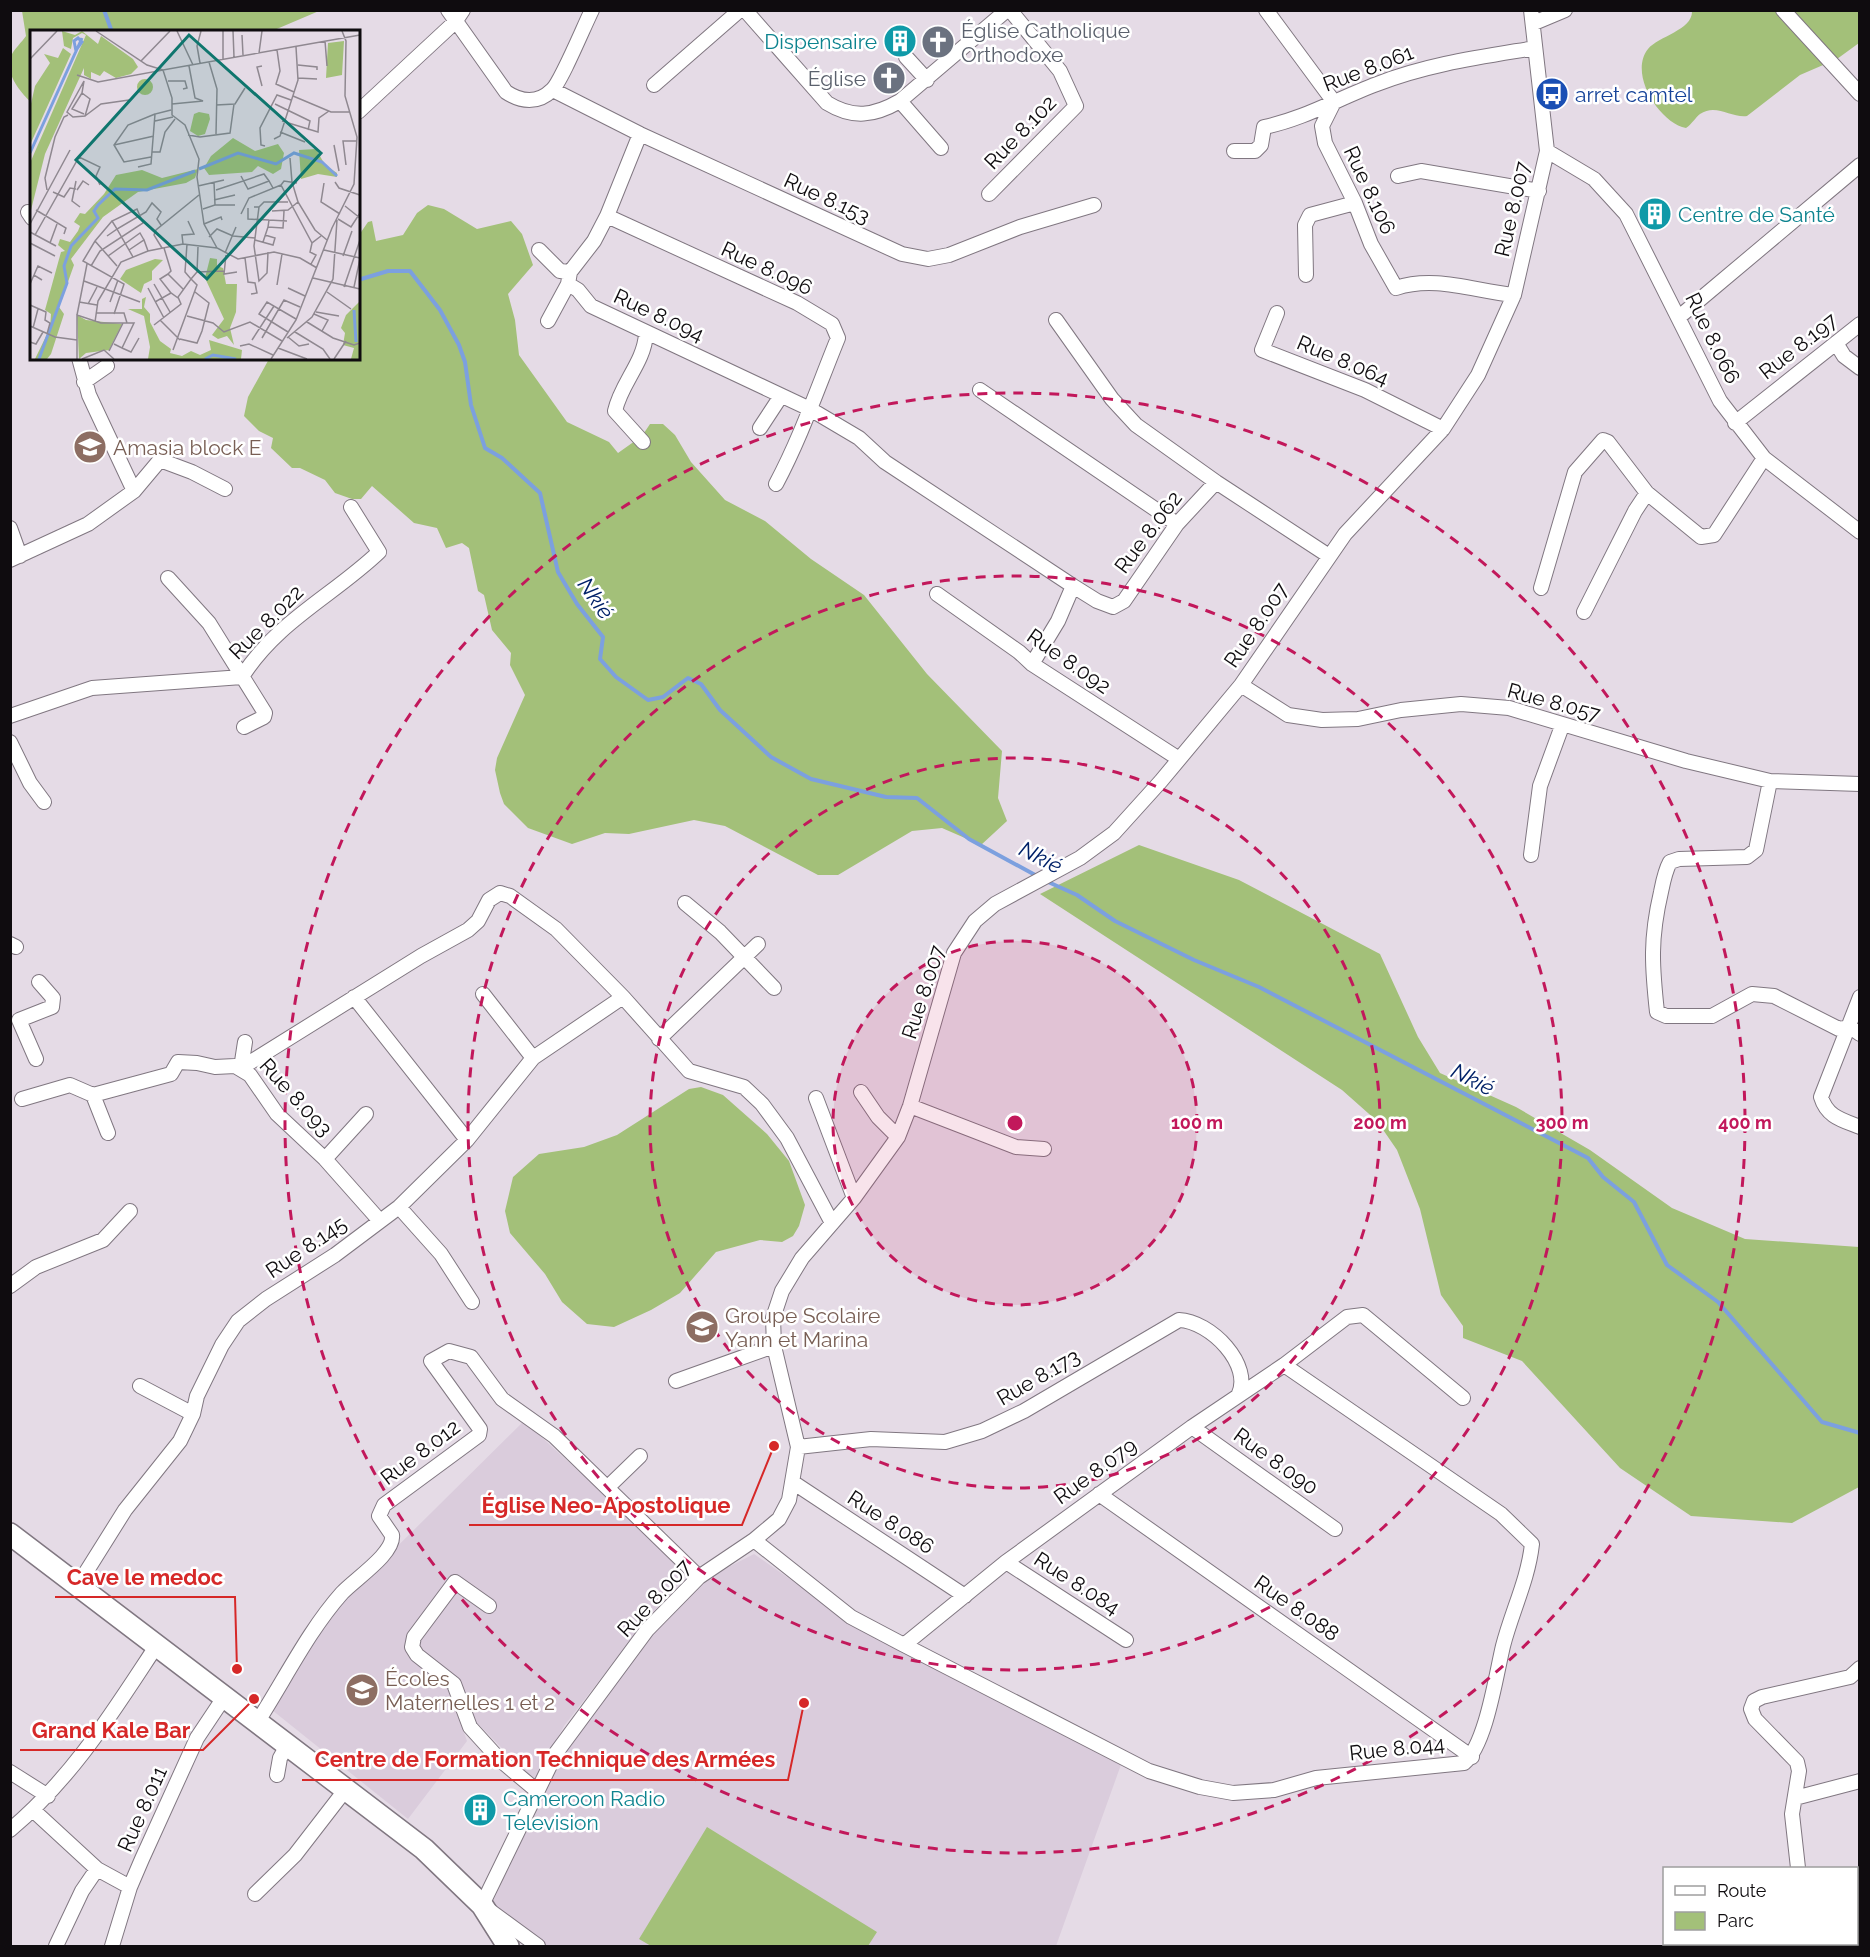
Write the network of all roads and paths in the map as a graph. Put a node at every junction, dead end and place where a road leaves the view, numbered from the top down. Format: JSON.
{"nodes":[{"id":1,"x":592,"y":10,"type":"edge"},
{"id":2,"x":740,"y":10,"type":"edge"},
{"id":3,"x":745,"y":10,"type":"edge"},
{"id":4,"x":1008,"y":10,"type":"edge"},
{"id":5,"x":1266,"y":10,"type":"edge"},
{"id":6,"x":1565,"y":10,"type":"edge"},
{"id":7,"x":1783,"y":10,"type":"edge"},
{"id":8,"x":455,"y":14,"type":"edge"},
{"id":9,"x":1532,"y":17,"type":"edge"},
{"id":10,"x":1535,"y":48,"type":"junction"},
{"id":11,"x":906,"y":57,"type":"dead end"},
{"id":12,"x":927,"y":80,"type":"junction"},
{"id":13,"x":654,"y":85,"type":"dead end"},
{"id":14,"x":553,"y":90,"type":"junction"},
{"id":15,"x":1860,"y":94,"type":"edge"},
{"id":16,"x":900,"y":101,"type":"junction"},
{"id":17,"x":1334,"y":102,"type":"junction"},
{"id":18,"x":360,"y":110,"type":"edge"},
{"id":19,"x":640,"y":134,"type":"junction"},
{"id":20,"x":941,"y":148,"type":"dead end"},
{"id":21,"x":1234,"y":151,"type":"dead end"},
{"id":22,"x":1547,"y":151,"type":"junction"},
{"id":23,"x":1860,"y":165,"type":"edge"},
{"id":24,"x":1398,"y":176,"type":"dead end"},
{"id":25,"x":1539,"y":191,"type":"junction"},
{"id":26,"x":989,"y":194,"type":"dead end"},
{"id":27,"x":1355,"y":203,"type":"junction"},
{"id":28,"x":1094,"y":205,"type":"dead end"},
{"id":29,"x":607,"y":216,"type":"junction"},
{"id":30,"x":540,"y":250,"type":"dead end"},
{"id":31,"x":1306,"y":275,"type":"dead end"},
{"id":32,"x":569,"y":278,"type":"junction"},
{"id":33,"x":1514,"y":295,"type":"junction"},
{"id":34,"x":1277,"y":313,"type":"dead end"},
{"id":35,"x":1679,"y":317,"type":"junction"},
{"id":36,"x":1056,"y":320,"type":"dead end"},
{"id":37,"x":548,"y":321,"type":"dead end"},
{"id":38,"x":1860,"y":324,"type":"edge"},
{"id":39,"x":646,"y":333,"type":"junction"},
{"id":40,"x":1836,"y":343,"type":"junction"},
{"id":41,"x":80,"y":360,"type":"edge"},
{"id":42,"x":107,"y":366,"type":"dead end"},
{"id":43,"x":1860,"y":368,"type":"edge"},
{"id":44,"x":84,"y":382,"type":"junction"},
{"id":45,"x":980,"y":390,"type":"dead end"},
{"id":46,"x":781,"y":396,"type":"junction"},
{"id":47,"x":810,"y":409,"type":"junction"},
{"id":48,"x":1735,"y":423,"type":"junction"},
{"id":49,"x":760,"y":428,"type":"dead end"},
{"id":50,"x":1443,"y":429,"type":"junction"},
{"id":51,"x":643,"y":442,"type":"dead end"},
{"id":52,"x":1764,"y":458,"type":"junction"},
{"id":53,"x":1216,"y":482,"type":"junction"},
{"id":54,"x":776,"y":484,"type":"dead end"},
{"id":55,"x":225,"y":489,"type":"dead end"},
{"id":56,"x":134,"y":491,"type":"junction"},
{"id":57,"x":1647,"y":494,"type":"junction"},
{"id":58,"x":351,"y":507,"type":"dead end"},
{"id":59,"x":1177,"y":524,"type":"junction"},
{"id":60,"x":10,"y":528,"type":"edge"},
{"id":61,"x":1860,"y":532,"type":"edge"},
{"id":62,"x":1329,"y":556,"type":"junction"},
{"id":63,"x":15,"y":558,"type":"edge"},
{"id":64,"x":168,"y":578,"type":"dead end"},
{"id":65,"x":1073,"y":586,"type":"junction"},
{"id":66,"x":1541,"y":588,"type":"dead end"},
{"id":67,"x":937,"y":594,"type":"dead end"},
{"id":68,"x":1584,"y":612,"type":"dead end"},
{"id":69,"x":1032,"y":664,"type":"junction"},
{"id":70,"x":242,"y":677,"type":"junction"},
{"id":71,"x":1241,"y":686,"type":"junction"},
{"id":72,"x":10,"y":716,"type":"edge"},
{"id":73,"x":1562,"y":726,"type":"junction"},
{"id":74,"x":244,"y":727,"type":"dead end"},
{"id":75,"x":10,"y":742,"type":"edge"},
{"id":76,"x":1179,"y":759,"type":"junction"},
{"id":77,"x":1770,"y":781,"type":"junction"},
{"id":78,"x":1860,"y":784,"type":"edge"},
{"id":79,"x":44,"y":802,"type":"dead end"},
{"id":80,"x":1531,"y":855,"type":"dead end"},
{"id":81,"x":685,"y":903,"type":"dead end"},
{"id":82,"x":758,"y":944,"type":"dead end"},
{"id":83,"x":743,"y":956,"type":"junction"},
{"id":84,"x":39,"y":982,"type":"dead end"},
{"id":85,"x":774,"y":988,"type":"dead end"},
{"id":86,"x":483,"y":994,"type":"dead end"},
{"id":87,"x":354,"y":997,"type":"junction"},
{"id":88,"x":623,"y":997,"type":"junction"},
{"id":89,"x":1860,"y":997,"type":"edge"},
{"id":90,"x":10,"y":1008,"type":"edge"},
{"id":91,"x":15,"y":1022,"type":"edge"},
{"id":92,"x":1855,"y":1030,"type":"edge"},
{"id":93,"x":659,"y":1039,"type":"junction"},
{"id":94,"x":245,"y":1042,"type":"dead end"},
{"id":95,"x":533,"y":1058,"type":"junction"},
{"id":96,"x":36,"y":1059,"type":"dead end"},
{"id":97,"x":241,"y":1068,"type":"junction"},
{"id":98,"x":861,"y":1092,"type":"dead end"},
{"id":99,"x":93,"y":1095,"type":"junction"},
{"id":100,"x":816,"y":1098,"type":"dead end"},
{"id":101,"x":22,"y":1099,"type":"dead end"},
{"id":102,"x":910,"y":1106,"type":"junction"},
{"id":103,"x":366,"y":1114,"type":"dead end"},
{"id":104,"x":1860,"y":1127,"type":"edge"},
{"id":105,"x":108,"y":1133,"type":"dead end"},
{"id":106,"x":898,"y":1137,"type":"junction"},
{"id":107,"x":467,"y":1140,"type":"junction"},
{"id":108,"x":1044,"y":1149,"type":"dead end"},
{"id":109,"x":325,"y":1159,"type":"junction"},
{"id":110,"x":854,"y":1198,"type":"junction"},
{"id":111,"x":399,"y":1207,"type":"junction"},
{"id":112,"x":130,"y":1211,"type":"dead end"},
{"id":113,"x":380,"y":1221,"type":"junction"},
{"id":114,"x":832,"y":1223,"type":"junction"},
{"id":115,"x":10,"y":1286,"type":"edge"},
{"id":116,"x":472,"y":1302,"type":"dead end"},
{"id":117,"x":774,"y":1346,"type":"junction"},
{"id":118,"x":1284,"y":1365,"type":"junction"},
{"id":119,"x":676,"y":1381,"type":"dead end"},
{"id":120,"x":140,"y":1386,"type":"dead end"},
{"id":121,"x":1238,"y":1396,"type":"junction"},
{"id":122,"x":1463,"y":1398,"type":"dead end"},
{"id":123,"x":193,"y":1414,"type":"junction"},
{"id":124,"x":1192,"y":1426,"type":"junction"},
{"id":125,"x":798,"y":1447,"type":"junction"},
{"id":126,"x":640,"y":1456,"type":"dead end"},
{"id":127,"x":794,"y":1483,"type":"junction"},
{"id":128,"x":608,"y":1487,"type":"junction"},
{"id":129,"x":1099,"y":1494,"type":"junction"},
{"id":130,"x":1335,"y":1529,"type":"dead end"},
{"id":131,"x":10,"y":1534,"type":"edge"},
{"id":132,"x":754,"y":1540,"type":"junction"},
{"id":133,"x":1006,"y":1562,"type":"junction"},
{"id":134,"x":699,"y":1577,"type":"junction"},
{"id":135,"x":78,"y":1585,"type":"junction"},
{"id":136,"x":965,"y":1596,"type":"junction"},
{"id":137,"x":489,"y":1606,"type":"dead end"},
{"id":138,"x":1126,"y":1640,"type":"dead end"},
{"id":139,"x":157,"y":1645,"type":"junction"},
{"id":140,"x":904,"y":1645,"type":"junction"},
{"id":141,"x":1860,"y":1668,"type":"edge"},
{"id":142,"x":225,"y":1696,"type":"junction"},
{"id":143,"x":258,"y":1721,"type":"junction"},
{"id":144,"x":288,"y":1744,"type":"junction"},
{"id":145,"x":1472,"y":1756,"type":"junction"},
{"id":146,"x":10,"y":1772,"type":"edge"},
{"id":147,"x":277,"y":1775,"type":"dead end"},
{"id":148,"x":1860,"y":1781,"type":"edge"},
{"id":149,"x":346,"y":1789,"type":"junction"},
{"id":150,"x":537,"y":1791,"type":"junction"},
{"id":151,"x":48,"y":1796,"type":"junction"},
{"id":152,"x":1795,"y":1798,"type":"junction"},
{"id":153,"x":34,"y":1810,"type":"junction"},
{"id":154,"x":10,"y":1830,"type":"edge"},
{"id":155,"x":1798,"y":1867,"type":"edge"},
{"id":156,"x":97,"y":1869,"type":"junction"},
{"id":157,"x":130,"y":1887,"type":"junction"},
{"id":158,"x":255,"y":1894,"type":"dead end"},
{"id":159,"x":482,"y":1905,"type":"junction"},
{"id":160,"x":56,"y":1947,"type":"edge"},
{"id":161,"x":112,"y":1947,"type":"edge"},
{"id":162,"x":508,"y":1947,"type":"edge"},
{"id":163,"x":537,"y":1947,"type":"edge"}],
"edges":[{"from":1,"to":14,"type":"street"},
{"from":2,"to":13,"type":"street"},
{"from":3,"to":16,"type":"street"},
{"from":4,"to":12,"type":"street"},
{"from":4,"to":26,"type":"street","name":"Rue 8.102"},
{"from":5,"to":17,"type":"street"},
{"from":6,"to":9,"type":"street"},
{"from":7,"to":15,"type":"street"},
{"from":8,"to":14,"type":"street"},
{"from":8,"to":18,"type":"street"},
{"from":9,"to":10,"type":"street","name":"Rue 8.007"},
{"from":10,"to":17,"type":"street","name":"Rue 8.061"},
{"from":10,"to":22,"type":"street","name":"Rue 8.007"},
{"from":11,"to":12,"type":"street"},
{"from":12,"to":16,"type":"street"},
{"from":14,"to":19,"type":"street","name":"Rue 8.153"},
{"from":16,"to":20,"type":"street"},
{"from":17,"to":21,"type":"street","name":"Rue 8.061"},
{"from":17,"to":27,"type":"street","name":"Rue 8.106"},
{"from":19,"to":28,"type":"street","name":"Rue 8.153"},
{"from":19,"to":29,"type":"street"},
{"from":22,"to":25,"type":"street","name":"Rue 8.007"},
{"from":22,"to":35,"type":"street","name":"Rue 8.066"},
{"from":23,"to":35,"type":"street"},
{"from":24,"to":25,"type":"street"},
{"from":25,"to":33,"type":"street","name":"Rue 8.007"},
{"from":27,"to":31,"type":"street"},
{"from":27,"to":33,"type":"street","name":"Rue 8.106"},
{"from":29,"to":32,"type":"street"},
{"from":29,"to":47,"type":"street","name":"Rue 8.096"},
{"from":30,"to":32,"type":"street","name":"Rue 8.094"},
{"from":32,"to":37,"type":"street"},
{"from":32,"to":39,"type":"street","name":"Rue 8.094"},
{"from":33,"to":50,"type":"street","name":"Rue 8.007"},
{"from":34,"to":50,"type":"street","name":"Rue 8.064"},
{"from":35,"to":48,"type":"street","name":"Rue 8.066"},
{"from":36,"to":53,"type":"street"},
{"from":38,"to":40,"type":"street","name":"Rue 8.197"},
{"from":39,"to":46,"type":"street","name":"Rue 8.094"},
{"from":39,"to":51,"type":"street"},
{"from":40,"to":43,"type":"street"},
{"from":40,"to":48,"type":"street","name":"Rue 8.197"},
{"from":41,"to":44,"type":"street"},
{"from":42,"to":44,"type":"street"},
{"from":44,"to":56,"type":"street"},
{"from":45,"to":59,"type":"street"},
{"from":46,"to":47,"type":"street","name":"Rue 8.094"},
{"from":46,"to":49,"type":"street"},
{"from":47,"to":54,"type":"street","name":"Rue 8.096"},
{"from":47,"to":65,"type":"street","name":"Rue 8.094"},
{"from":48,"to":52,"type":"street","name":"Rue 8.066"},
{"from":50,"to":62,"type":"street","name":"Rue 8.007"},
{"from":52,"to":57,"type":"street"},
{"from":52,"to":61,"type":"street","name":"Rue 8.066"},
{"from":53,"to":59,"type":"street","name":"Rue 8.062"},
{"from":53,"to":62,"type":"street"},
{"from":55,"to":56,"type":"street"},
{"from":56,"to":63,"type":"street"},
{"from":57,"to":66,"type":"street"},
{"from":57,"to":68,"type":"street"},
{"from":58,"to":70,"type":"street","name":"Rue 8.022"},
{"from":59,"to":65,"type":"street","name":"Rue 8.062"},
{"from":60,"to":63,"type":"street"},
{"from":62,"to":71,"type":"street","name":"Rue 8.007"},
{"from":64,"to":70,"type":"street"},
{"from":65,"to":69,"type":"street"},
{"from":67,"to":69,"type":"street","name":"Rue 8.092"},
{"from":69,"to":76,"type":"street","name":"Rue 8.092"},
{"from":70,"to":72,"type":"street","name":"Rue 8.022"},
{"from":70,"to":74,"type":"street"},
{"from":71,"to":73,"type":"street","name":"Rue 8.057"},
{"from":71,"to":76,"type":"street","name":"Rue 8.007"},
{"from":73,"to":77,"type":"street","name":"Rue 8.057"},
{"from":73,"to":80,"type":"street"},
{"from":75,"to":79,"type":"street"},
{"from":76,"to":102,"type":"street","name":"Rue 8.007"},
{"from":77,"to":78,"type":"street","name":"Rue 8.057"},
{"from":77,"to":92,"type":"street"},
{"from":81,"to":83,"type":"street"},
{"from":82,"to":83,"type":"street"},
{"from":83,"to":85,"type":"street"},
{"from":83,"to":93,"type":"street"},
{"from":84,"to":91,"type":"street"},
{"from":86,"to":95,"type":"street"},
{"from":87,"to":88,"type":"street"},
{"from":87,"to":97,"type":"street"},
{"from":87,"to":107,"type":"street"},
{"from":88,"to":93,"type":"street"},
{"from":88,"to":95,"type":"street","name":"Rue 8.145"},
{"from":89,"to":92,"type":"street"},
{"from":90,"to":91,"type":"street"},
{"from":91,"to":96,"type":"street"},
{"from":92,"to":104,"type":"street"},
{"from":93,"to":114,"type":"street"},
{"from":94,"to":97,"type":"street"},
{"from":95,"to":107,"type":"street","name":"Rue 8.145"},
{"from":97,"to":99,"type":"street","name":"Rue 8.093"},
{"from":97,"to":109,"type":"street","name":"Rue 8.093"},
{"from":98,"to":106,"type":"street"},
{"from":99,"to":101,"type":"street"},
{"from":99,"to":105,"type":"street"},
{"from":100,"to":110,"type":"street"},
{"from":102,"to":106,"type":"street","name":"Rue 8.007"},
{"from":102,"to":108,"type":"street"},
{"from":103,"to":109,"type":"street"},
{"from":106,"to":110,"type":"street","name":"Rue 8.007"},
{"from":107,"to":111,"type":"street","name":"Rue 8.145"},
{"from":109,"to":113,"type":"street","name":"Rue 8.093"},
{"from":110,"to":114,"type":"street","name":"Rue 8.007"},
{"from":111,"to":113,"type":"street","name":"Rue 8.145"},
{"from":111,"to":116,"type":"street"},
{"from":112,"to":115,"type":"street"},
{"from":113,"to":123,"type":"street","name":"Rue 8.145"},
{"from":114,"to":117,"type":"street","name":"Rue 8.007"},
{"from":117,"to":119,"type":"street"},
{"from":117,"to":125,"type":"street","name":"Rue 8.007"},
{"from":118,"to":121,"type":"street","name":"Rue 8.079"},
{"from":118,"to":122,"type":"street","name":"Rue 8.079"},
{"from":118,"to":145,"type":"street","name":"Rue 8.044"},
{"from":120,"to":123,"type":"street"},
{"from":121,"to":124,"type":"street","name":"Rue 8.079"},
{"from":121,"to":125,"type":"street","name":"Rue 8.173"},
{"from":123,"to":135,"type":"street","name":"Rue 8.145"},
{"from":124,"to":129,"type":"street","name":"Rue 8.079"},
{"from":124,"to":130,"type":"street","name":"Rue 8.090"},
{"from":125,"to":127,"type":"street","name":"Rue 8.007"},
{"from":126,"to":128,"type":"street"},
{"from":127,"to":132,"type":"street","name":"Rue 8.007"},
{"from":127,"to":136,"type":"street","name":"Rue 8.086"},
{"from":128,"to":134,"type":"street","name":"Rue 8.012"},
{"from":128,"to":143,"type":"street","name":"Rue 8.012"},
{"from":129,"to":133,"type":"street","name":"Rue 8.079"},
{"from":129,"to":145,"type":"street","name":"Rue 8.088"},
{"from":131,"to":135,"type":"main road"},
{"from":132,"to":134,"type":"street","name":"Rue 8.007"},
{"from":132,"to":140,"type":"street"},
{"from":133,"to":136,"type":"street","name":"Rue 8.079"},
{"from":133,"to":138,"type":"street","name":"Rue 8.084"},
{"from":134,"to":150,"type":"street","name":"Rue 8.007"},
{"from":135,"to":139,"type":"main road"},
{"from":136,"to":140,"type":"street","name":"Rue 8.079"},
{"from":137,"to":150,"type":"street"},
{"from":139,"to":142,"type":"main road"},
{"from":139,"to":151,"type":"street"},
{"from":140,"to":145,"type":"street","name":"Rue 8.044"},
{"from":141,"to":152,"type":"street"},
{"from":142,"to":143,"type":"main road"},
{"from":142,"to":157,"type":"street","name":"Rue 8.011"},
{"from":143,"to":144,"type":"main road"},
{"from":144,"to":147,"type":"street"},
{"from":144,"to":149,"type":"main road"},
{"from":146,"to":151,"type":"street"},
{"from":148,"to":152,"type":"street"},
{"from":149,"to":158,"type":"street"},
{"from":149,"to":159,"type":"main road"},
{"from":150,"to":159,"type":"street","name":"Rue 8.007"},
{"from":151,"to":153,"type":"street"},
{"from":152,"to":155,"type":"street"},
{"from":153,"to":154,"type":"street"},
{"from":153,"to":156,"type":"street"},
{"from":156,"to":157,"type":"street"},
{"from":156,"to":160,"type":"street"},
{"from":157,"to":161,"type":"street","name":"Rue 8.011"},
{"from":159,"to":162,"type":"main road"},
{"from":159,"to":163,"type":"street"}]}
